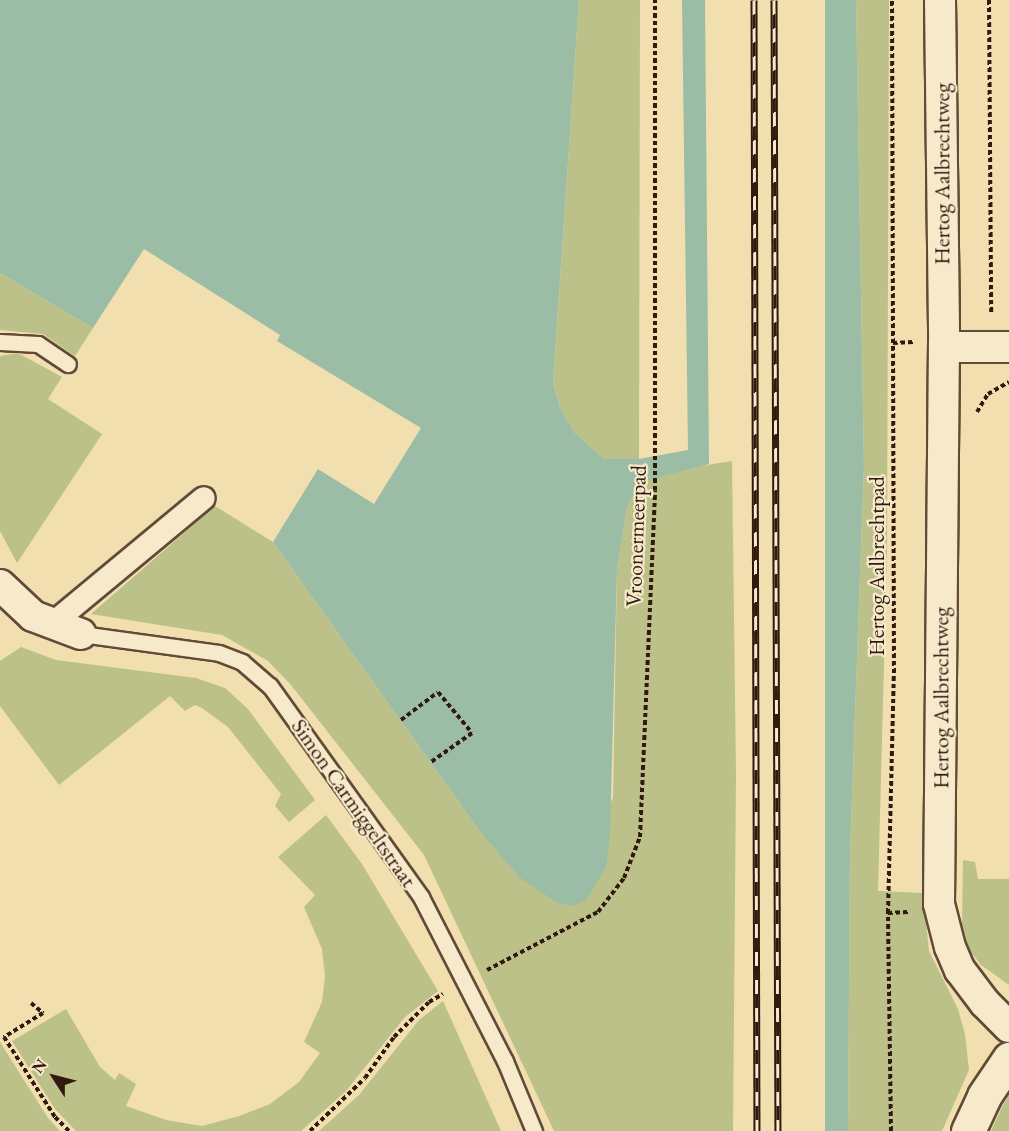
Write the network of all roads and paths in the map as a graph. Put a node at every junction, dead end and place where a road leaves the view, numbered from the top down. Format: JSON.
{"nodes":[{"id":1,"x":655,"y":0,"type":"edge"},
{"id":2,"x":892,"y":0,"type":"edge"},
{"id":3,"x":940,"y":0,"type":"edge"},
{"id":4,"x":989,"y":0,"type":"edge"},
{"id":5,"x":991,"y":313,"type":"dead end"},
{"id":6,"x":0,"y":342,"type":"edge"},
{"id":7,"x":944,"y":347,"type":"junction"},
{"id":8,"x":1009,"y":347,"type":"edge"},
{"id":9,"x":68,"y":364,"type":"dead end"},
{"id":10,"x":204,"y":498,"type":"dead end"},
{"id":11,"x":0,"y":585,"type":"edge"},
{"id":12,"x":52,"y":624,"type":"junction"},
{"id":13,"x":81,"y":633,"type":"joint"},
{"id":14,"x":401,"y":720,"type":"dead end"},
{"id":15,"x":431,"y":762,"type":"dead end"},
{"id":16,"x":467,"y":981,"type":"junction"},
{"id":17,"x":31,"y":1003,"type":"dead end"},
{"id":18,"x":1009,"y":1027,"type":"edge"},
{"id":19,"x":1009,"y":1059,"type":"edge"},
{"id":20,"x":69,"y":1131,"type":"edge"},
{"id":21,"x":310,"y":1131,"type":"edge"},
{"id":22,"x":534,"y":1131,"type":"edge"},
{"id":23,"x":891,"y":1131,"type":"edge"},
{"id":24,"x":968,"y":1131,"type":"edge"}],
"edges":[{"from":1,"to":16,"type":"path","name":"Vroonermeerpad"},
{"from":2,"to":23,"type":"path","name":"Hertog Aalbrechtpad"},
{"from":3,"to":7,"type":"street","name":"Hertog Aalbrechtweg"},
{"from":4,"to":5,"type":"path"},
{"from":6,"to":9,"type":"lane"},
{"from":7,"to":8,"type":"street"},
{"from":7,"to":18,"type":"street","name":"Hertog Aalbrechtweg"},
{"from":10,"to":12,"type":"street"},
{"from":11,"to":12,"type":"street","name":"Simon Carmiggeltstraat"},
{"from":12,"to":13,"type":"street","name":"Simon Carmiggeltstraat"},
{"from":13,"to":16,"type":"lane","name":"Simon Carmiggeltstraat"},
{"from":14,"to":15,"type":"path"},
{"from":16,"to":21,"type":"path","name":"Vroonermeerpad"},
{"from":16,"to":22,"type":"lane","name":"Simon Carmiggeltstraat"},
{"from":17,"to":20,"type":"path"},
{"from":19,"to":24,"type":"main road"}]}
